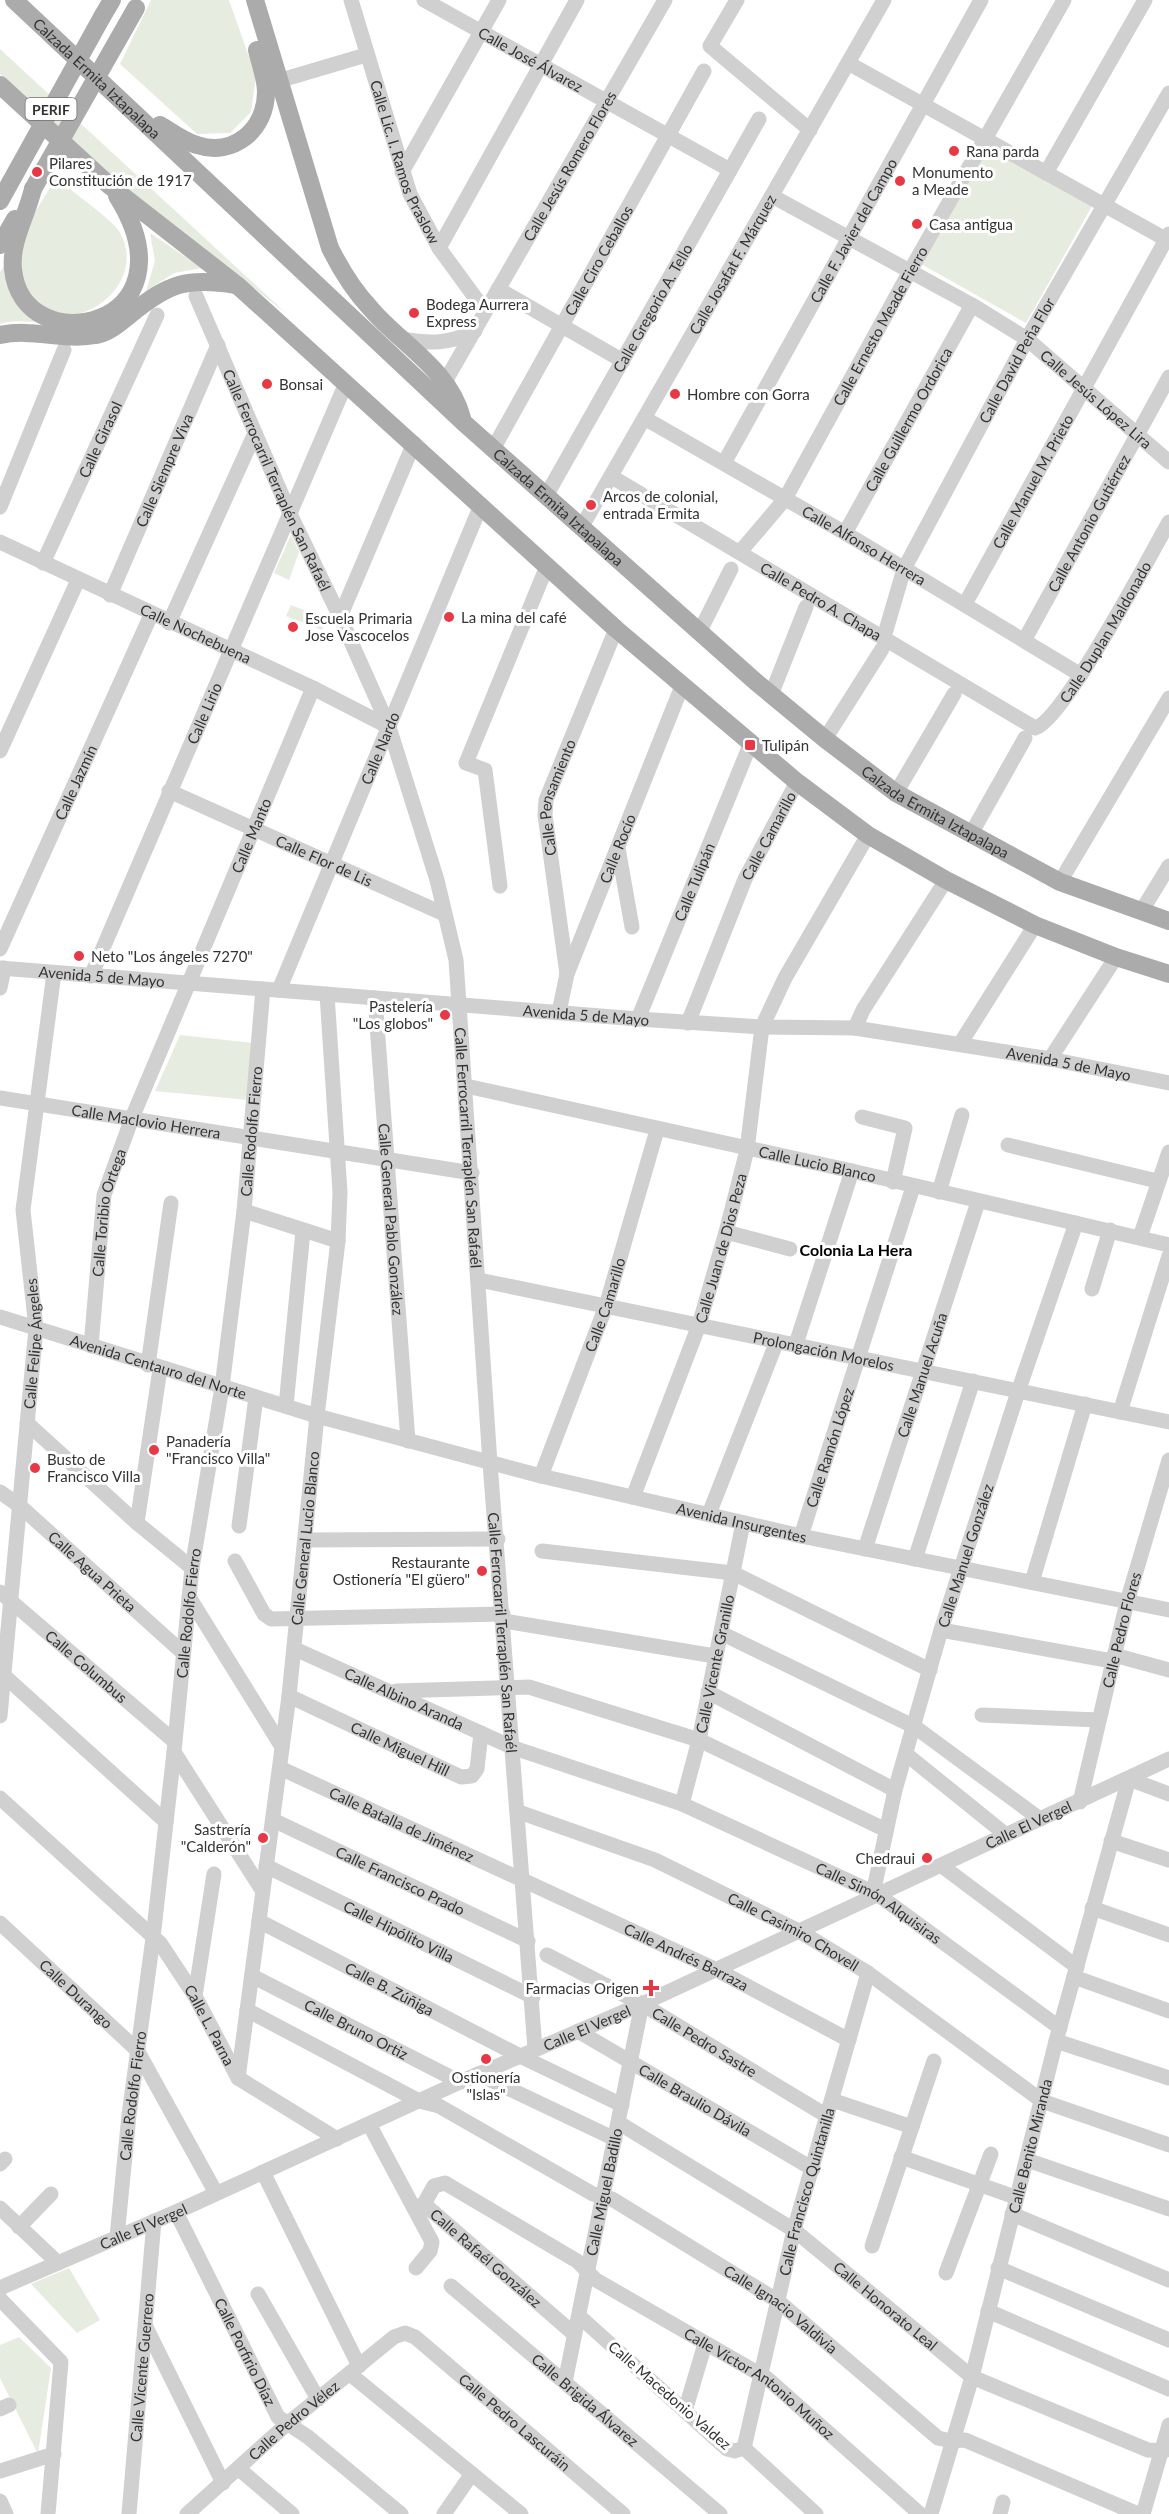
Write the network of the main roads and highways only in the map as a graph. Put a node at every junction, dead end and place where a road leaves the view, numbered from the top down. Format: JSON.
{"nodes":[{"id":1,"x":14,"y":0,"type":"edge"},
{"id":2,"x":112,"y":0,"type":"edge"},
{"id":3,"x":243,"y":0,"type":"edge"},
{"id":4,"x":255,"y":0,"type":"edge"},
{"id":5,"x":140,"y":3,"type":"edge"},
{"id":6,"x":26,"y":8,"type":"edge"},
{"id":7,"x":104,"y":8,"type":"edge"},
{"id":8,"x":0,"y":85,"type":"edge"},
{"id":9,"x":136,"y":114,"type":"junction"},
{"id":10,"x":6,"y":185,"type":"edge"},
{"id":11,"x":110,"y":186,"type":"junction"},
{"id":12,"x":33,"y":189,"type":"junction"},
{"id":13,"x":0,"y":201,"type":"edge"},
{"id":14,"x":0,"y":245,"type":"edge"},
{"id":15,"x":237,"y":285,"type":"junction"},
{"id":16,"x":0,"y":335,"type":"edge"},
{"id":17,"x":441,"y":390,"type":"junction"},
{"id":18,"x":1169,"y":921,"type":"edge"},
{"id":19,"x":1169,"y":974,"type":"edge"}],
"edges":[{"from":1,"to":6,"type":"main road","name":"Calzada Ermita Iztapalapa"},
{"from":2,"to":7,"type":"main road","number":"PERIF"},
{"from":3,"to":9,"type":"main road"},
{"from":4,"to":17,"type":"main road"},
{"from":5,"to":12,"type":"main road","number":"PERIF","bridge":true},
{"from":6,"to":9,"type":"main road","name":"Calzada Ermita Iztapalapa"},
{"from":7,"to":10,"type":"main road","number":"PERIF","bridge":true},
{"from":8,"to":11,"type":"main road"},
{"from":9,"to":17,"type":"main road","name":"Calzada Ermita Iztapalapa"},
{"from":10,"to":13,"type":"main road","number":"PERIF","bridge":true},
{"from":11,"to":12,"type":"main road"},
{"from":11,"to":15,"type":"main road"},
{"from":12,"to":14,"type":"main road","number":"PERIF"},
{"from":15,"to":16,"type":"main road"},
{"from":15,"to":19,"type":"main road"},
{"from":17,"to":18,"type":"main road","name":"Calzada Ermita Iztapalapa"}]}
